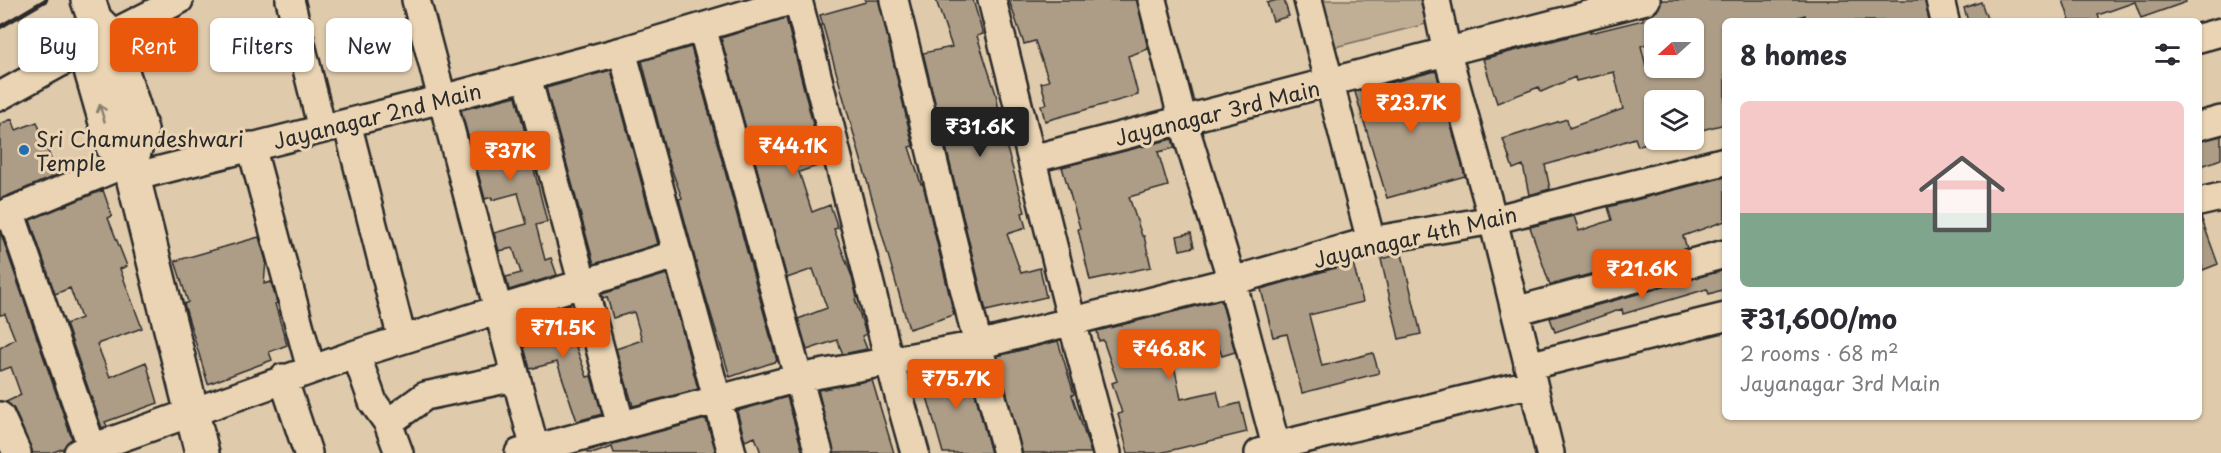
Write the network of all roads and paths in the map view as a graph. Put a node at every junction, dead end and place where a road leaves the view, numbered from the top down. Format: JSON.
{"nodes":[{"id":1,"x":179,"y":0,"type":"edge"},
{"id":2,"x":290,"y":0,"type":"edge"},
{"id":3,"x":416,"y":0,"type":"edge"},
{"id":4,"x":793,"y":0,"type":"edge"},
{"id":5,"x":798,"y":0,"type":"edge"},
{"id":6,"x":894,"y":0,"type":"edge"},
{"id":7,"x":992,"y":0,"type":"edge"},
{"id":8,"x":1152,"y":0,"type":"edge"},
{"id":9,"x":1308,"y":0,"type":"edge"},
{"id":10,"x":1436,"y":0,"type":"edge"},
{"id":11,"x":1646,"y":0,"type":"edge"},
{"id":12,"x":1940,"y":0,"type":"edge"},
{"id":13,"x":1944,"y":18,"type":"edge"},
{"id":14,"x":98,"y":25,"type":"edge"},
{"id":15,"x":702,"y":27,"type":"junction"},
{"id":16,"x":2221,"y":32,"type":"edge"},
{"id":17,"x":98,"y":35,"type":"edge"},
{"id":18,"x":2202,"y":37,"type":"edge"},
{"id":19,"x":622,"y":51,"type":"junction"},
{"id":20,"x":1447,"y":53,"type":"junction"},
{"id":21,"x":32,"y":72,"type":"edge"},
{"id":22,"x":527,"y":76,"type":"junction"},
{"id":23,"x":1330,"y":83,"type":"junction"},
{"id":24,"x":0,"y":96,"type":"edge"},
{"id":25,"x":442,"y":99,"type":"junction"},
{"id":26,"x":2221,"y":120,"type":"edge"},
{"id":27,"x":1183,"y":121,"type":"junction"},
{"id":28,"x":2202,"y":125,"type":"edge"},
{"id":29,"x":335,"y":126,"type":"junction"},
{"id":30,"x":251,"y":146,"type":"junction"},
{"id":31,"x":1032,"y":159,"type":"junction"},
{"id":32,"x":1722,"y":162,"type":"edge"},
{"id":33,"x":132,"y":169,"type":"junction"},
{"id":34,"x":2221,"y":197,"type":"edge"},
{"id":35,"x":2202,"y":201,"type":"edge"},
{"id":36,"x":5,"y":214,"type":"edge"},
{"id":37,"x":1493,"y":220,"type":"junction"},
{"id":38,"x":1371,"y":241,"type":"junction"},
{"id":39,"x":678,"y":255,"type":"junction"},
{"id":40,"x":1722,"y":255,"type":"edge"},
{"id":41,"x":1232,"y":281,"type":"junction"},
{"id":42,"x":582,"y":282,"type":"junction"},
{"id":43,"x":498,"y":310,"type":"junction"},
{"id":44,"x":1515,"y":311,"type":"junction"},
{"id":45,"x":1722,"y":318,"type":"edge"},
{"id":46,"x":1072,"y":322,"type":"junction"},
{"id":47,"x":402,"y":339,"type":"junction"},
{"id":48,"x":978,"y":345,"type":"junction"},
{"id":49,"x":356,"y":354,"type":"junction"},
{"id":50,"x":890,"y":360,"type":"junction"},
{"id":51,"x":310,"y":369,"type":"junction"},
{"id":52,"x":1530,"y":374,"type":"junction"},
{"id":53,"x":516,"y":377,"type":"junction"},
{"id":54,"x":283,"y":378,"type":"junction"},
{"id":55,"x":798,"y":378,"type":"junction"},
{"id":56,"x":717,"y":400,"type":"junction"},
{"id":57,"x":192,"y":412,"type":"junction"},
{"id":58,"x":0,"y":416,"type":"edge"},
{"id":59,"x":388,"y":423,"type":"junction"},
{"id":60,"x":621,"y":426,"type":"junction"},
{"id":61,"x":574,"y":446,"type":"edge"},
{"id":62,"x":85,"y":450,"type":"edge"},
{"id":63,"x":1268,"y":450,"type":"edge"},
{"id":64,"x":527,"y":451,"type":"edge"},
{"id":65,"x":17,"y":453,"type":"edge"},
{"id":66,"x":202,"y":453,"type":"edge"},
{"id":67,"x":308,"y":453,"type":"edge"},
{"id":68,"x":399,"y":453,"type":"edge"},
{"id":69,"x":732,"y":453,"type":"edge"},
{"id":70,"x":819,"y":453,"type":"edge"},
{"id":71,"x":915,"y":453,"type":"edge"},
{"id":72,"x":1007,"y":453,"type":"edge"},
{"id":73,"x":1107,"y":453,"type":"edge"},
{"id":74,"x":1550,"y":453,"type":"edge"}],
"edges":[{"from":1,"to":14,"type":"street"},
{"from":2,"to":29,"type":"street"},
{"from":3,"to":25,"type":"street"},
{"from":4,"to":15,"type":"street","name":"Jayanagar 2nd Main"},
{"from":5,"to":50,"type":"street"},
{"from":6,"to":48,"type":"street"},
{"from":7,"to":31,"type":"street"},
{"from":8,"to":27,"type":"street"},
{"from":9,"to":23,"type":"street"},
{"from":10,"to":20,"type":"street"},
{"from":11,"to":20,"type":"street","name":"Jayanagar 3rd Main"},
{"from":12,"to":13,"type":"street"},
{"from":15,"to":19,"type":"street","name":"Jayanagar 2nd Main"},
{"from":15,"to":55,"type":"street"},
{"from":16,"to":18,"type":"street"},
{"from":17,"to":33,"type":"main road"},
{"from":19,"to":22,"type":"street","name":"Jayanagar 2nd Main"},
{"from":19,"to":39,"type":"street"},
{"from":20,"to":23,"type":"street","name":"Jayanagar 3rd Main"},
{"from":20,"to":37,"type":"street"},
{"from":21,"to":24,"type":"street"},
{"from":22,"to":25,"type":"street","name":"Jayanagar 2nd Main"},
{"from":22,"to":42,"type":"street"},
{"from":23,"to":27,"type":"street","name":"Jayanagar 3rd Main"},
{"from":23,"to":38,"type":"street"},
{"from":25,"to":29,"type":"street","name":"Jayanagar 2nd Main"},
{"from":25,"to":43,"type":"street"},
{"from":26,"to":28,"type":"street"},
{"from":27,"to":31,"type":"street","name":"Jayanagar 3rd Main"},
{"from":27,"to":41,"type":"street"},
{"from":29,"to":30,"type":"street","name":"Jayanagar 2nd Main"},
{"from":29,"to":47,"type":"street"},
{"from":30,"to":33,"type":"street","name":"Jayanagar 2nd Main"},
{"from":30,"to":51,"type":"street"},
{"from":31,"to":46,"type":"street"},
{"from":32,"to":37,"type":"street","name":"Jayanagar 4th Main"},
{"from":33,"to":36,"type":"street","name":"Jayanagar 2nd Main"},
{"from":33,"to":57,"type":"main road"},
{"from":34,"to":35,"type":"street"},
{"from":36,"to":62,"type":"street"},
{"from":37,"to":38,"type":"street","name":"Jayanagar 4th Main"},
{"from":37,"to":44,"type":"street"},
{"from":38,"to":41,"type":"street","name":"Jayanagar 4th Main"},
{"from":39,"to":42,"type":"street"},
{"from":39,"to":56,"type":"street"},
{"from":40,"to":44,"type":"street"},
{"from":41,"to":46,"type":"street","name":"Jayanagar 4th Main"},
{"from":41,"to":63,"type":"street"},
{"from":42,"to":43,"type":"street"},
{"from":42,"to":60,"type":"street"},
{"from":43,"to":47,"type":"street"},
{"from":43,"to":53,"type":"street"},
{"from":44,"to":52,"type":"street"},
{"from":45,"to":52,"type":"street"},
{"from":46,"to":48,"type":"street","name":"Jayanagar 4th Main"},
{"from":46,"to":73,"type":"street"},
{"from":47,"to":49,"type":"street"},
{"from":48,"to":50,"type":"street","name":"Jayanagar 4th Main"},
{"from":48,"to":72,"type":"street"},
{"from":49,"to":51,"type":"street"},
{"from":49,"to":59,"type":"street"},
{"from":50,"to":55,"type":"street","name":"Jayanagar 4th Main"},
{"from":50,"to":71,"type":"street"},
{"from":51,"to":54,"type":"street"},
{"from":52,"to":63,"type":"street"},
{"from":52,"to":74,"type":"street"},
{"from":53,"to":59,"type":"street"},
{"from":53,"to":64,"type":"street"},
{"from":54,"to":57,"type":"street"},
{"from":54,"to":67,"type":"street"},
{"from":55,"to":56,"type":"street","name":"Jayanagar 4th Main"},
{"from":55,"to":70,"type":"street"},
{"from":56,"to":60,"type":"street","name":"Jayanagar 4th Main"},
{"from":56,"to":69,"type":"street"},
{"from":57,"to":62,"type":"street"},
{"from":57,"to":66,"type":"main road"},
{"from":58,"to":65,"type":"street"},
{"from":59,"to":68,"type":"street"},
{"from":60,"to":61,"type":"street","name":"Jayanagar 4th Main"},
{"from":61,"to":64,"type":"street","name":"Jayanagar 4th Main"}]}
